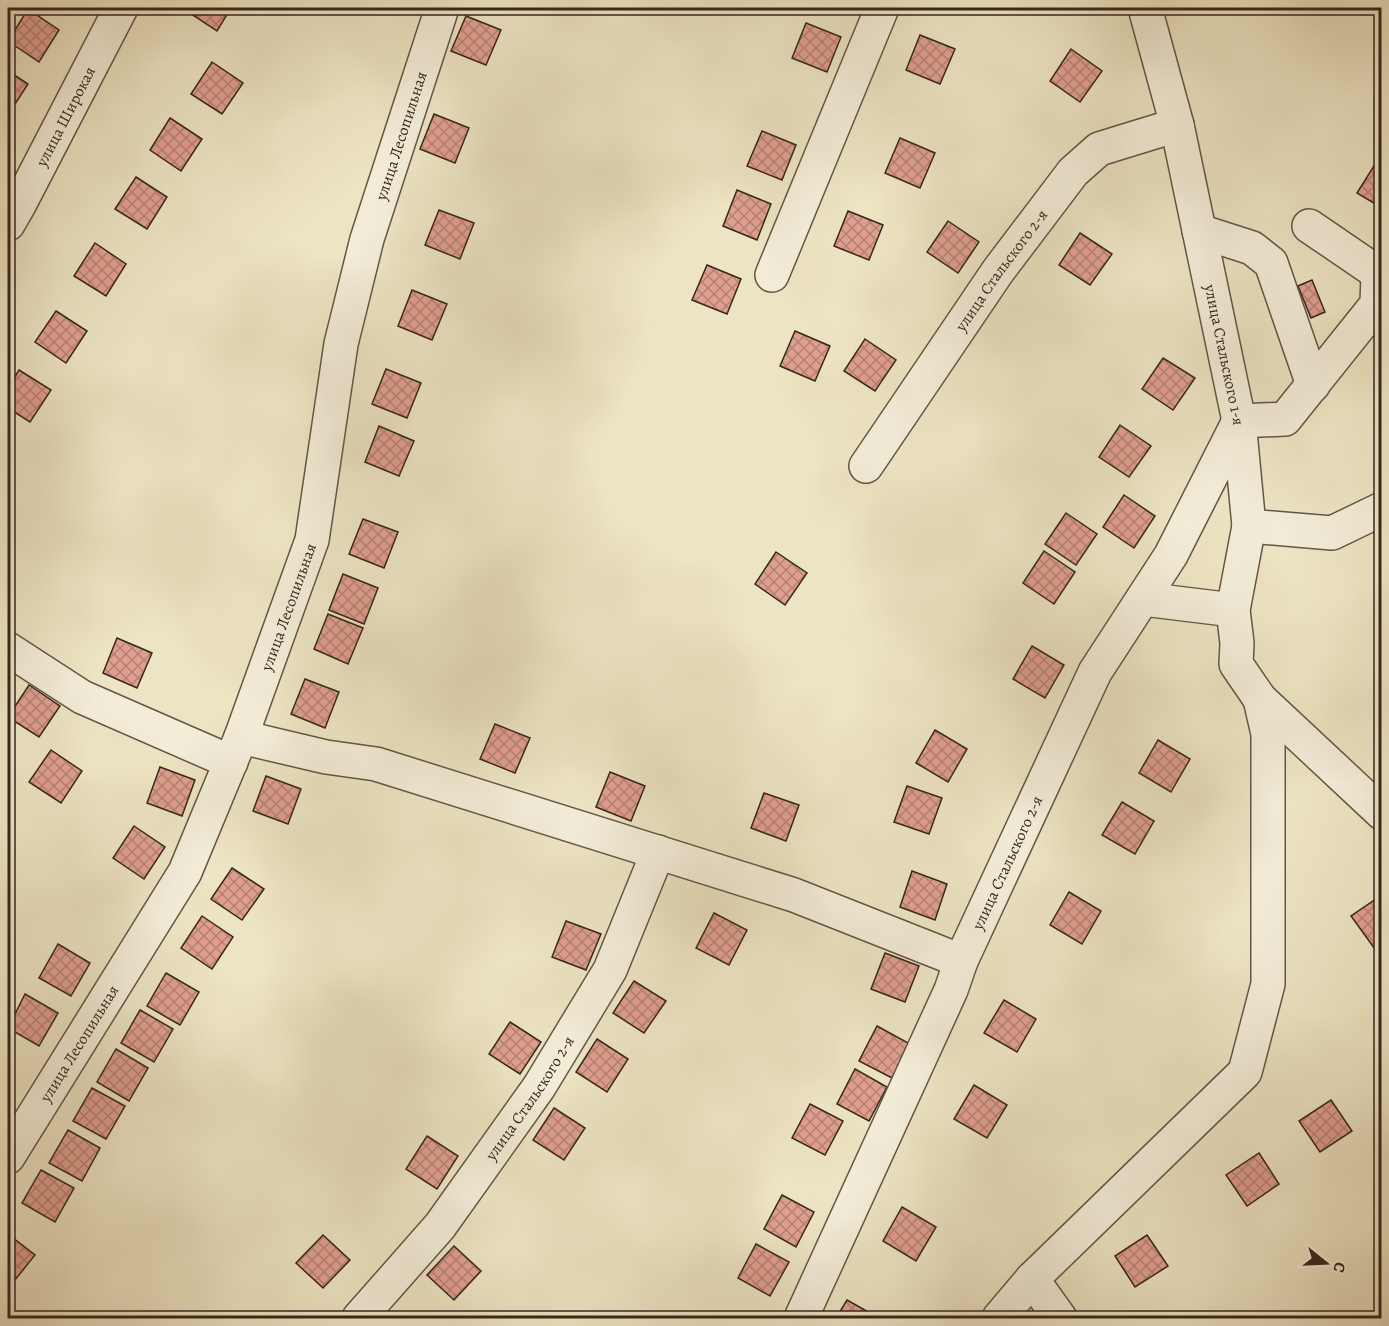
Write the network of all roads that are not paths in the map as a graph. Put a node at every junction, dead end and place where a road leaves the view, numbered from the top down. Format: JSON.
{"nodes":[{"id":1,"x":121,"y":8,"type":"edge"},
{"id":2,"x":442,"y":8,"type":"edge"},
{"id":3,"x":882,"y":8,"type":"edge"},
{"id":4,"x":1145,"y":8,"type":"edge"},
{"id":5,"x":1177,"y":125,"type":"junction"},
{"id":6,"x":8,"y":224,"type":"edge"},
{"id":7,"x":1309,"y":225,"type":"dead end"},
{"id":8,"x":1199,"y":231,"type":"junction"},
{"id":9,"x":772,"y":274,"type":"dead end"},
{"id":10,"x":1313,"y":385,"type":"junction"},
{"id":11,"x":1239,"y":421,"type":"junction"},
{"id":12,"x":866,"y":466,"type":"dead end"},
{"id":13,"x":1382,"y":508,"type":"edge"},
{"id":14,"x":1249,"y":526,"type":"junction"},
{"id":15,"x":1143,"y":599,"type":"junction"},
{"id":16,"x":1233,"y":610,"type":"junction"},
{"id":17,"x":8,"y":649,"type":"edge"},
{"id":18,"x":1260,"y":699,"type":"junction"},
{"id":19,"x":236,"y":749,"type":"junction"},
{"id":20,"x":1382,"y":813,"type":"edge"},
{"id":21,"x":658,"y":852,"type":"junction"},
{"id":22,"x":961,"y":961,"type":"junction"},
{"id":23,"x":8,"y":1157,"type":"edge"},
{"id":24,"x":1032,"y":1279,"type":"junction"},
{"id":25,"x":359,"y":1318,"type":"edge"},
{"id":26,"x":801,"y":1318,"type":"edge"},
{"id":27,"x":999,"y":1318,"type":"edge"},
{"id":28,"x":1060,"y":1318,"type":"edge"}],
"edges":[{"from":1,"to":6,"type":"street","name":"улица Широкая"},
{"from":2,"to":19,"type":"street","name":"улица Лесопильная"},
{"from":3,"to":9,"type":"street"},
{"from":4,"to":5,"type":"street","name":"улица Стальского 1-я"},
{"from":5,"to":8,"type":"street","name":"улица Стальского 1-я"},
{"from":5,"to":12,"type":"street","name":"улица Стальского 2-я"},
{"from":7,"to":10,"type":"street"},
{"from":8,"to":10,"type":"street"},
{"from":8,"to":11,"type":"street","name":"улица Стальского 1-я"},
{"from":10,"to":11,"type":"street"},
{"from":11,"to":14,"type":"street","name":"улица Стальского 1-я"},
{"from":11,"to":15,"type":"street","name":"улица Стальского 2-я"},
{"from":13,"to":14,"type":"street"},
{"from":14,"to":16,"type":"street","name":"улица Стальского 1-я"},
{"from":15,"to":16,"type":"street"},
{"from":15,"to":22,"type":"street","name":"улица Стальского 2-я"},
{"from":16,"to":18,"type":"street","name":"улица Стальского 1-я"},
{"from":17,"to":19,"type":"street"},
{"from":18,"to":20,"type":"street"},
{"from":18,"to":24,"type":"street"},
{"from":19,"to":21,"type":"street"},
{"from":19,"to":23,"type":"street","name":"улица Лесопильная"},
{"from":21,"to":22,"type":"street"},
{"from":21,"to":25,"type":"street","name":"улица Стальского 2-я"},
{"from":22,"to":26,"type":"street","name":"улица Стальского 2-я"},
{"from":24,"to":27,"type":"street"},
{"from":24,"to":28,"type":"street"}]}
